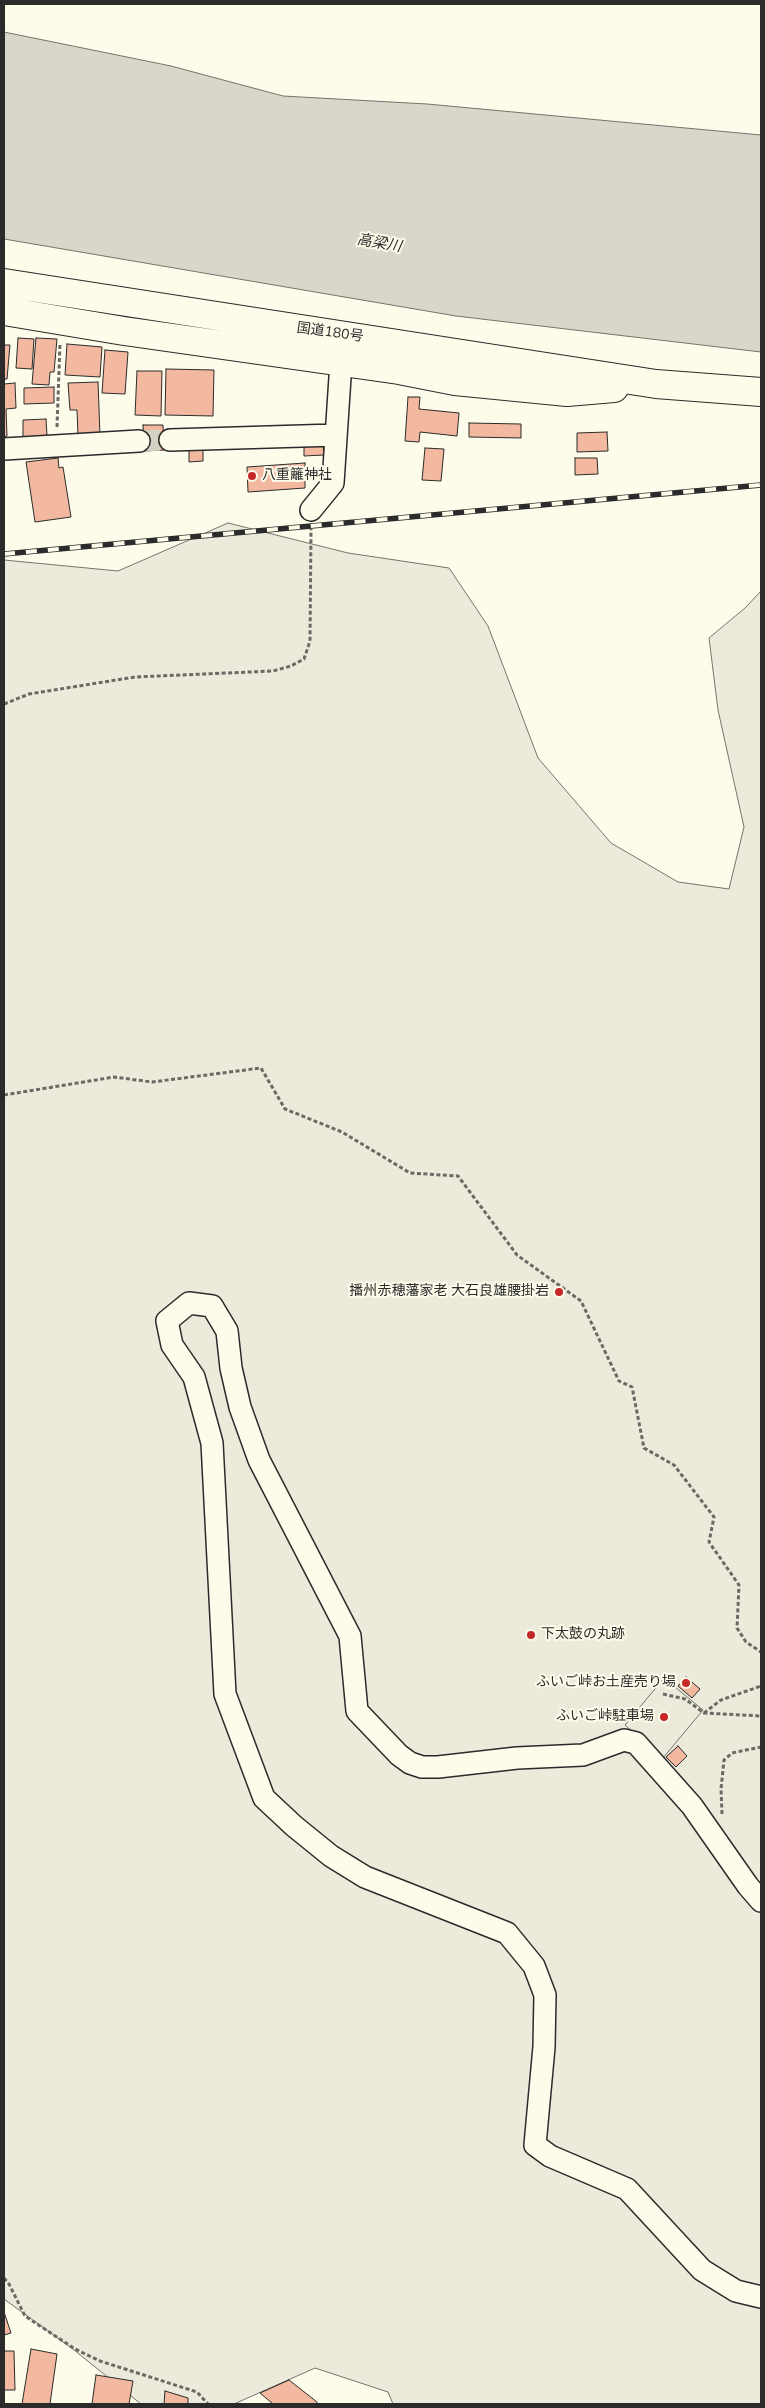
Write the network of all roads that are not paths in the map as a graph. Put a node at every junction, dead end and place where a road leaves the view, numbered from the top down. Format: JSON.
{"nodes":[{"id":1,"x":4,"y":283,"type":"edge"},
{"id":2,"x":4,"y":311,"type":"edge"},
{"id":3,"x":340,"y":362,"type":"junction"},
{"id":4,"x":656,"y":384,"type":"junction"},
{"id":5,"x":761,"y":392,"type":"edge"},
{"id":6,"x":335,"y":435,"type":"junction"},
{"id":7,"x":170,"y":440,"type":"tunnel mouth"},
{"id":8,"x":139,"y":441,"type":"tunnel mouth"},
{"id":9,"x":4,"y":449,"type":"edge"},
{"id":10,"x":311,"y":510,"type":"road end"},
{"id":11,"x":761,"y":1901,"type":"edge"},
{"id":12,"x":761,"y":2297,"type":"edge"}],
"edges":[{"from":1,"to":4,"type":"highway","name":"国道180号"},
{"from":2,"to":3,"type":"highway","name":"国道180号"},
{"from":3,"to":4,"type":"highway","name":"国道180号"},
{"from":3,"to":6,"type":"street"},
{"from":4,"to":5,"type":"highway","name":"国道180号"},
{"from":6,"to":7,"type":"street"},
{"from":6,"to":10,"type":"street"},
{"from":8,"to":9,"type":"street"},
{"from":11,"to":12,"type":"street"}]}
